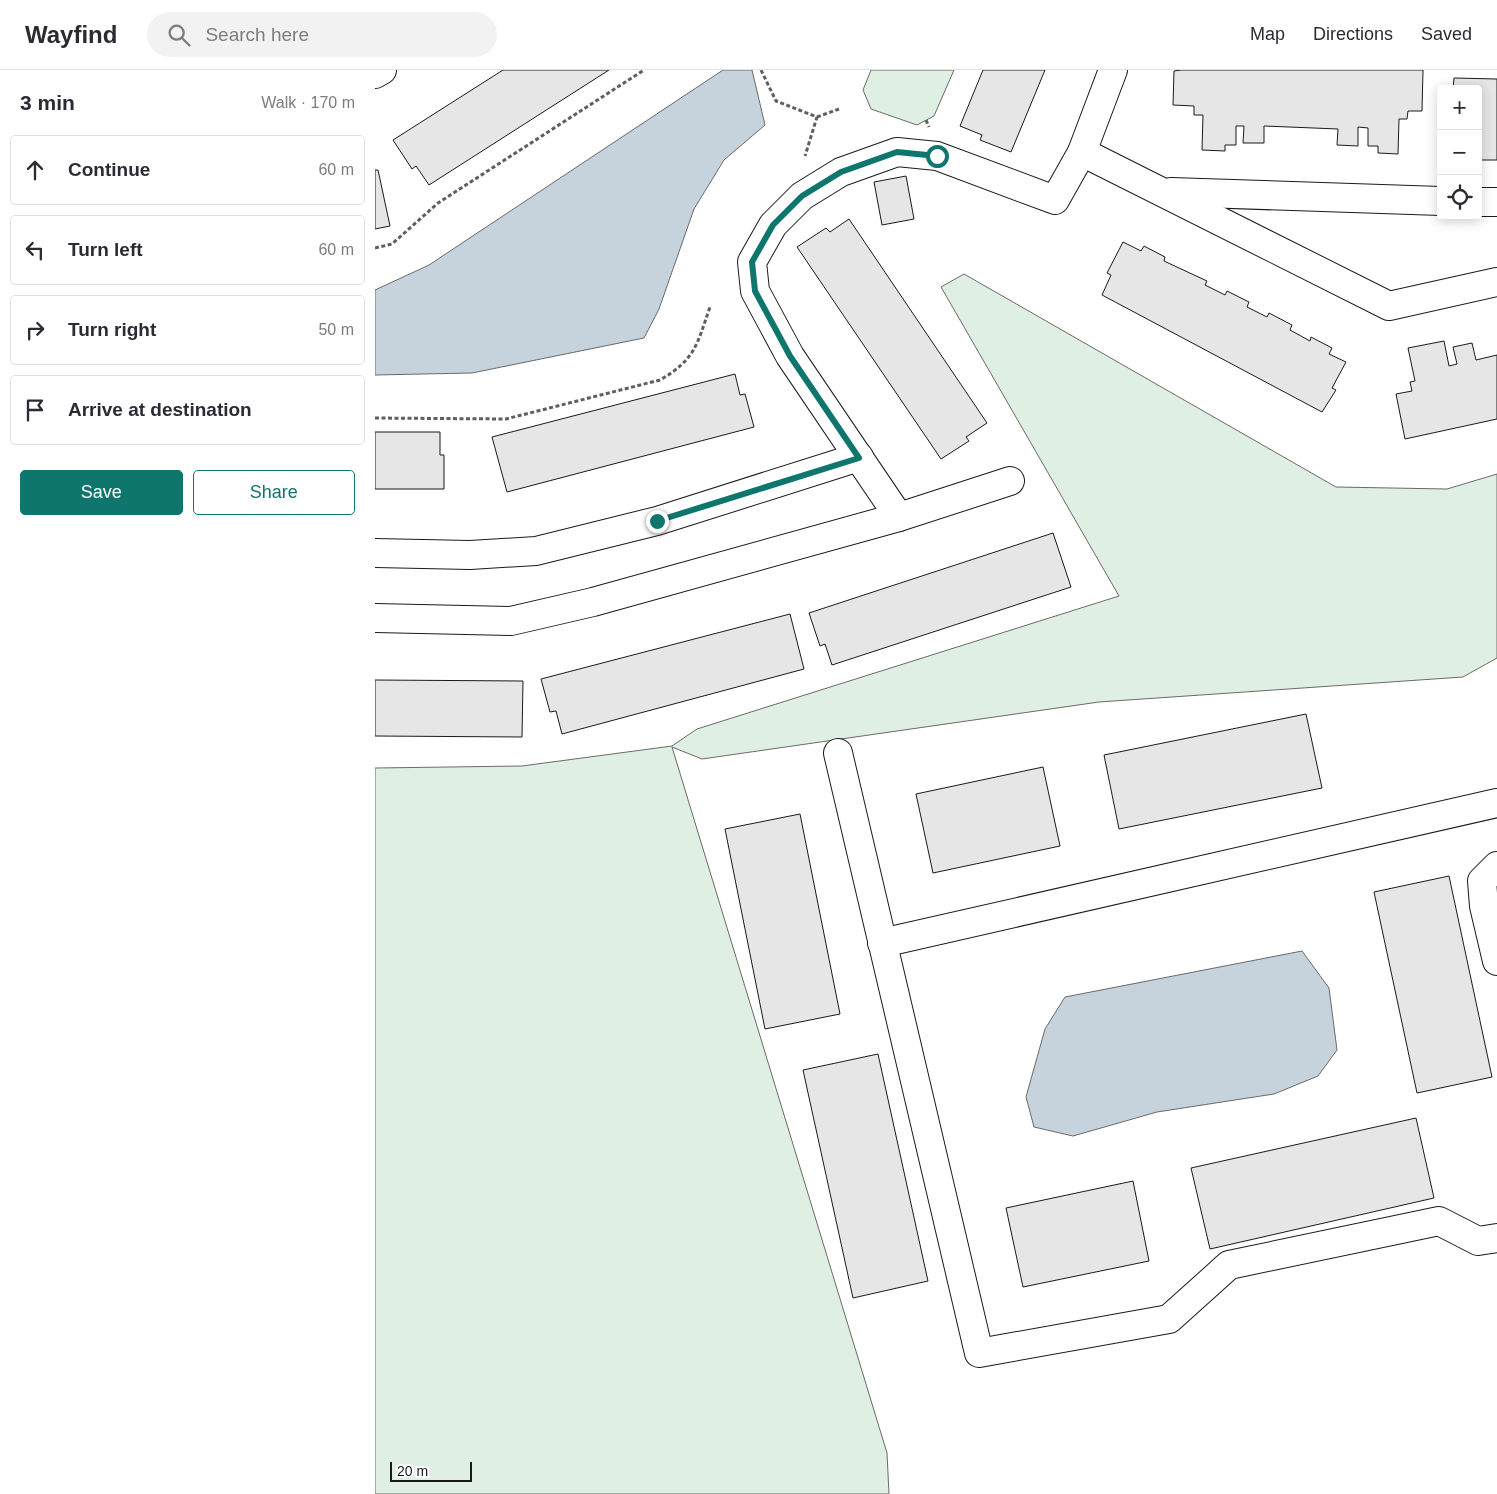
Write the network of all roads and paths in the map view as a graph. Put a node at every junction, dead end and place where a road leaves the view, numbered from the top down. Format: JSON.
{"nodes":[{"id":1,"x":382,"y":70,"type":"edge"},
{"id":2,"x":645,"y":70,"type":"edge"},
{"id":3,"x":761,"y":70,"type":"edge"},
{"id":4,"x":1113,"y":70,"type":"edge"},
{"id":5,"x":375,"y":74,"type":"edge"},
{"id":6,"x":839,"y":109,"type":"dead end"},
{"id":7,"x":817,"y":117,"type":"junction"},
{"id":8,"x":1082,"y":152,"type":"junction"},
{"id":9,"x":805,"y":156,"type":"dead end"},
{"id":10,"x":1162,"y":192,"type":"junction"},
{"id":11,"x":1437,"y":201,"type":"edge"},
{"id":12,"x":1482,"y":202,"type":"edge"},
{"id":13,"x":1497,"y":202,"type":"edge"},
{"id":14,"x":375,"y":248,"type":"edge"},
{"id":15,"x":1497,"y":282,"type":"edge"},
{"id":16,"x":710,"y":307,"type":"dead end"},
{"id":17,"x":375,"y":418,"type":"edge"},
{"id":18,"x":859,"y":458,"type":"junction"},
{"id":19,"x":1010,"y":481,"type":"dead end"},
{"id":20,"x":899,"y":517,"type":"junction"},
{"id":21,"x":375,"y":553,"type":"edge"},
{"id":22,"x":375,"y":618,"type":"edge"},
{"id":23,"x":838,"y":754,"type":"dead end"},
{"id":24,"x":1497,"y":803,"type":"edge"},
{"id":25,"x":1497,"y":866,"type":"edge"},
{"id":26,"x":882,"y":943,"type":"junction"},
{"id":27,"x":1497,"y":962,"type":"edge"},
{"id":28,"x":1497,"y":1238,"type":"edge"}],
"edges":[{"from":1,"to":5,"type":"lane"},
{"from":2,"to":14,"type":"path"},
{"from":3,"to":7,"type":"path"},
{"from":4,"to":8,"type":"lane"},
{"from":6,"to":7,"type":"path"},
{"from":7,"to":9,"type":"path"},
{"from":8,"to":10,"type":"lane"},
{"from":8,"to":18,"type":"lane"},
{"from":10,"to":11,"type":"lane"},
{"from":10,"to":15,"type":"lane"},
{"from":12,"to":13,"type":"lane"},
{"from":16,"to":17,"type":"path"},
{"from":18,"to":20,"type":"lane"},
{"from":18,"to":21,"type":"lane"},
{"from":19,"to":20,"type":"lane"},
{"from":20,"to":22,"type":"lane"},
{"from":23,"to":26,"type":"lane"},
{"from":24,"to":26,"type":"lane"},
{"from":25,"to":27,"type":"lane"},
{"from":26,"to":28,"type":"lane"}]}
